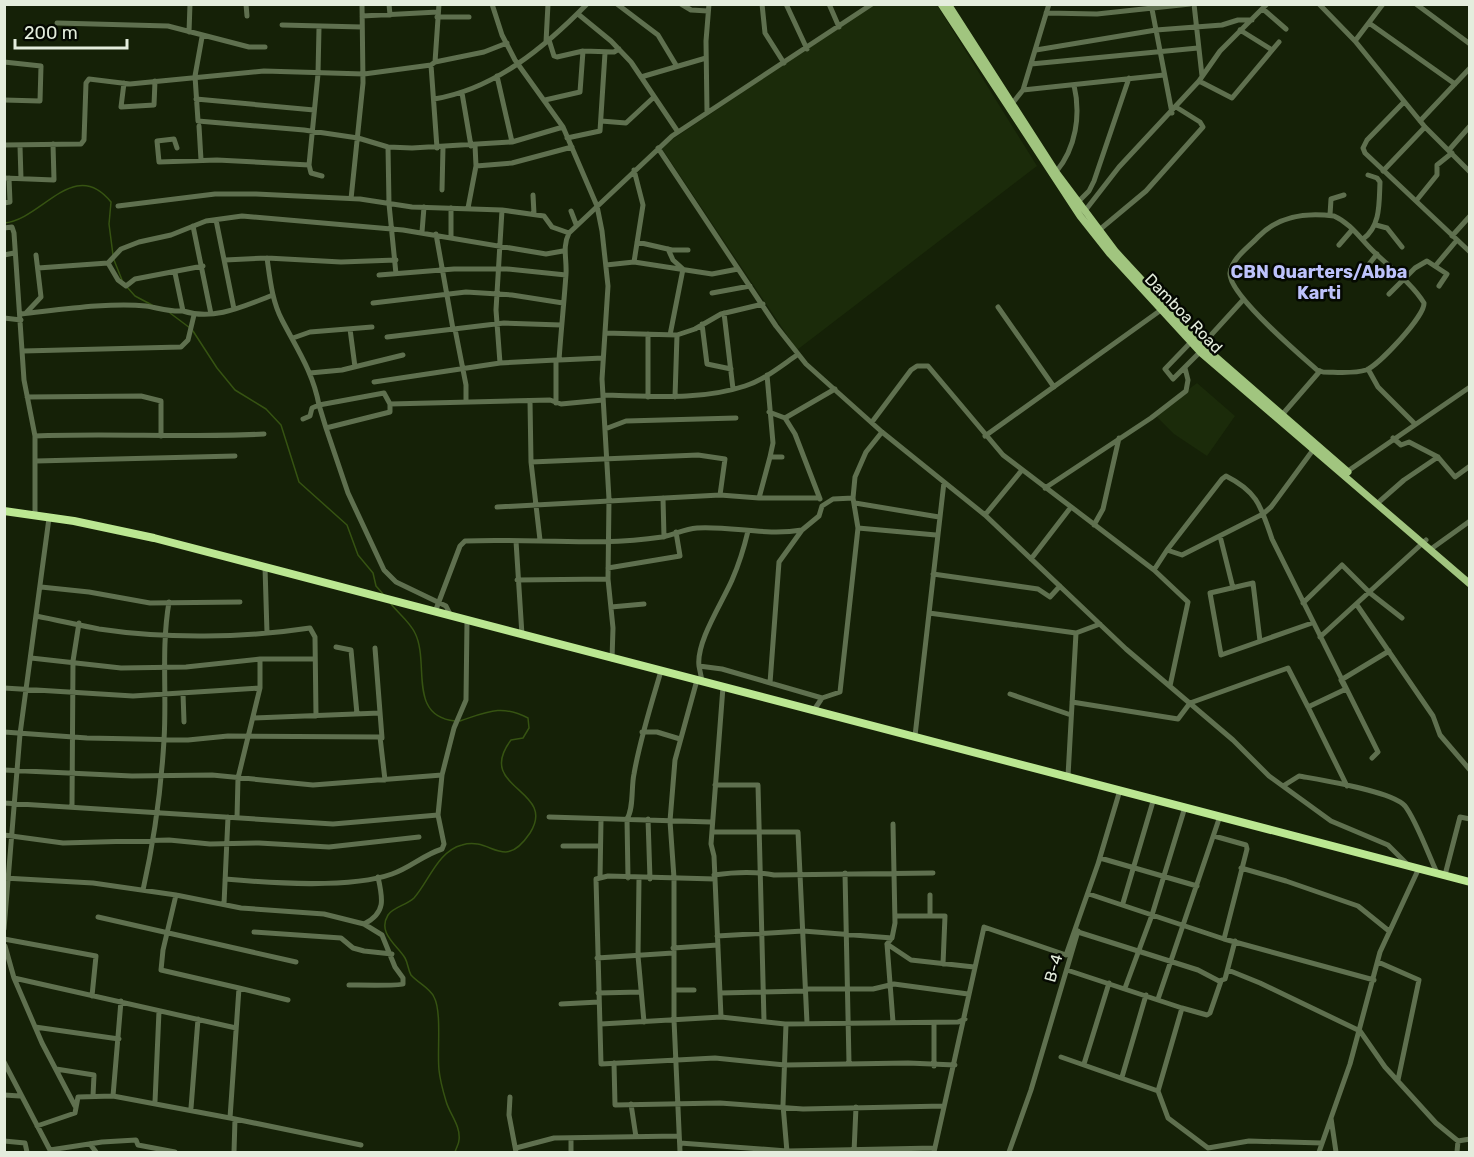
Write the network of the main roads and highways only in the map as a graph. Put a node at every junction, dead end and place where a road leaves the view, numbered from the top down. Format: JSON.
{"nodes":[{"id":1,"x":941,"y":4,"type":"edge"},
{"id":2,"x":948,"y":4,"type":"edge"},
{"id":3,"x":981,"y":61,"type":"junction"},
{"id":4,"x":1010,"y":106,"type":"junction"},
{"id":5,"x":1200,"y":349,"type":"junction"},
{"id":6,"x":1280,"y":417,"type":"junction"},
{"id":7,"x":1345,"y":472,"type":"junction"},
{"id":8,"x":4,"y":512,"type":"edge"},
{"id":9,"x":1425,"y":541,"type":"junction"},
{"id":10,"x":1432,"y":548,"type":"junction"},
{"id":11,"x":1470,"y":578,"type":"edge"},
{"id":12,"x":1470,"y":584,"type":"edge"},
{"id":13,"x":1470,"y":882,"type":"edge"}],
"edges":[{"from":1,"to":3,"type":"main road","name":"Damboa Road"},
{"from":2,"to":3,"type":"main road","name":"Damboa Road"},
{"from":3,"to":4,"type":"main road","name":"Damboa Road"},
{"from":4,"to":5,"type":"main road","name":"Damboa Road"},
{"from":4,"to":5,"type":"main road","name":"Damboa Road"},
{"from":5,"to":6,"type":"main road","name":"Damboa Road"},
{"from":6,"to":7,"type":"main road","name":"Damboa Road"},
{"from":6,"to":7,"type":"main road","name":"Damboa Road"},
{"from":7,"to":9,"type":"main road","name":"Damboa Road"},
{"from":7,"to":9,"type":"main road","name":"Damboa Road"},
{"from":8,"to":13,"type":"highway"},
{"from":9,"to":10,"type":"main road","name":"Damboa Road"},
{"from":10,"to":11,"type":"main road","name":"Damboa Road"},
{"from":10,"to":12,"type":"main road","name":"Damboa Road"}]}
